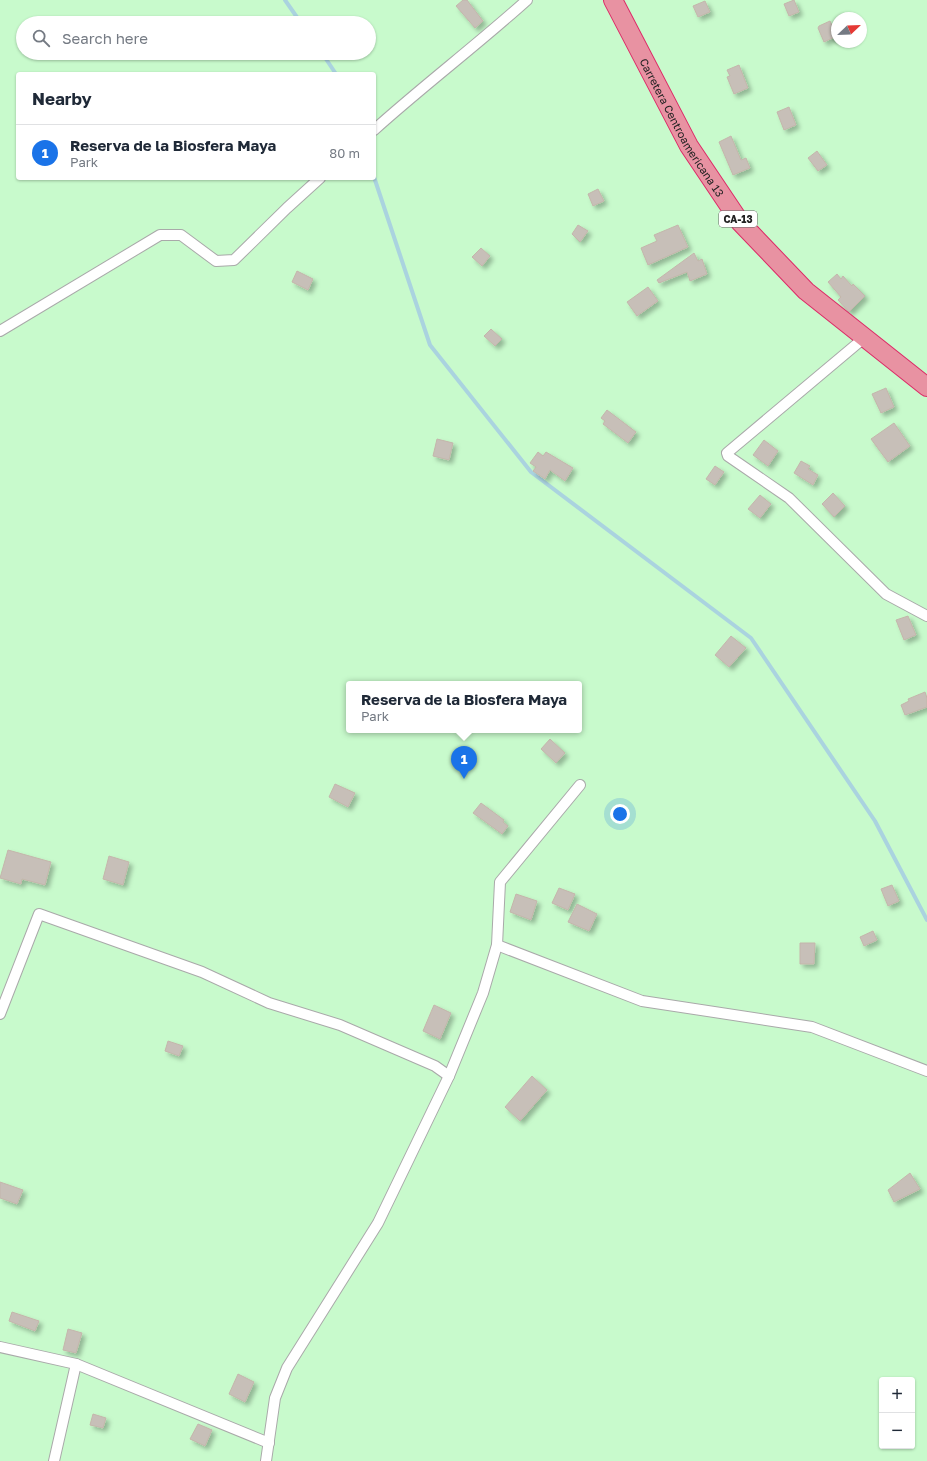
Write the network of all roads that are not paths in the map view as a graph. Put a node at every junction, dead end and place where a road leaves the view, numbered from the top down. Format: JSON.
{"nodes":[{"id":1,"x":527,"y":0,"type":"edge"},
{"id":2,"x":613,"y":0,"type":"edge"},
{"id":3,"x":376,"y":128,"type":"edge"},
{"id":4,"x":318,"y":180,"type":"edge"},
{"id":5,"x":0,"y":331,"type":"edge"},
{"id":6,"x":864,"y":338,"type":"junction"},
{"id":7,"x":927,"y":387,"type":"edge"},
{"id":8,"x":927,"y":616,"type":"edge"},
{"id":9,"x":580,"y":785,"type":"dead end"},
{"id":10,"x":496,"y":945,"type":"junction"},
{"id":11,"x":0,"y":1014,"type":"edge"},
{"id":12,"x":927,"y":1071,"type":"edge"},
{"id":13,"x":449,"y":1076,"type":"junction"},
{"id":14,"x":0,"y":1347,"type":"edge"},
{"id":15,"x":76,"y":1364,"type":"junction"},
{"id":16,"x":269,"y":1444,"type":"junction"},
{"id":17,"x":54,"y":1461,"type":"edge"},
{"id":18,"x":266,"y":1461,"type":"edge"}],
"edges":[{"from":1,"to":3,"type":"street"},
{"from":2,"to":6,"type":"highway","name":"Carretera Centroamericana 13","number":"CA-13"},
{"from":4,"to":5,"type":"street"},
{"from":6,"to":7,"type":"highway","name":"Carretera Centroamericana 13","number":"CA-13"},
{"from":6,"to":8,"type":"street"},
{"from":9,"to":10,"type":"street"},
{"from":10,"to":12,"type":"street"},
{"from":10,"to":13,"type":"street"},
{"from":11,"to":13,"type":"street"},
{"from":13,"to":16,"type":"street"},
{"from":14,"to":15,"type":"street"},
{"from":15,"to":16,"type":"street"},
{"from":15,"to":17,"type":"street"},
{"from":16,"to":18,"type":"street"}]}
